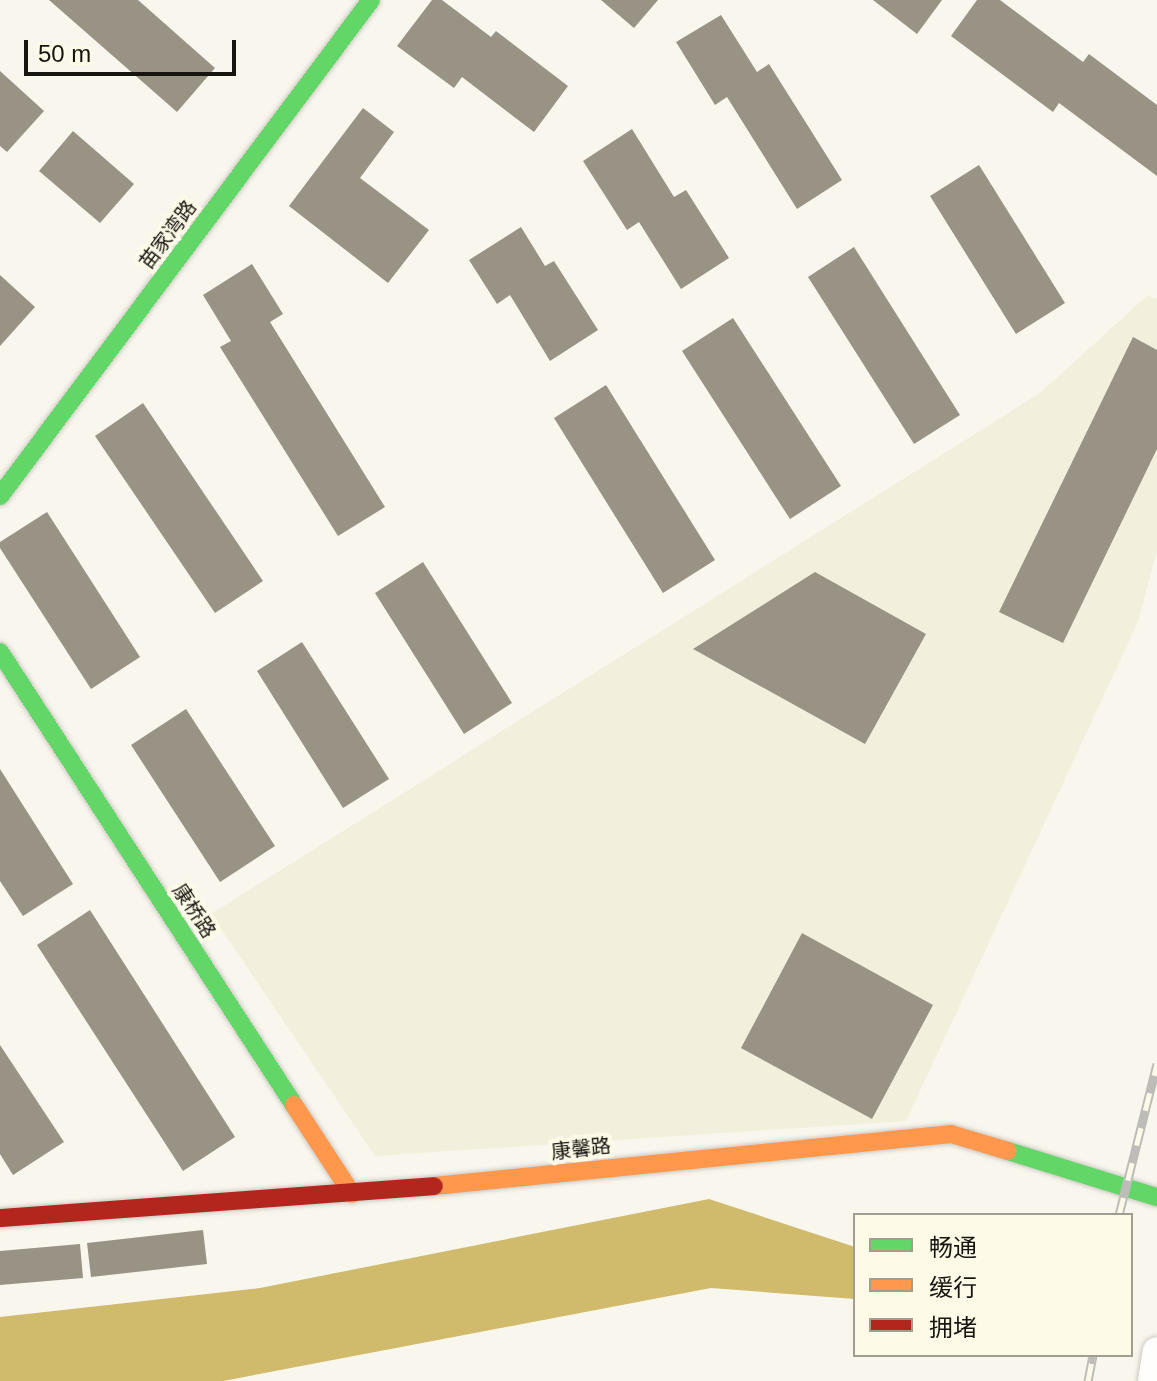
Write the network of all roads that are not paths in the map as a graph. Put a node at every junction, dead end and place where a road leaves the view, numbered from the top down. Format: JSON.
{"nodes":[{"id":1,"x":371,"y":0,"type":"edge"},
{"id":2,"x":0,"y":496,"type":"edge"},
{"id":3,"x":0,"y":652,"type":"edge"},
{"id":4,"x":352,"y":1194,"type":"junction"},
{"id":5,"x":1157,"y":1197,"type":"edge"},
{"id":6,"x":0,"y":1218,"type":"edge"},
{"id":7,"x":1157,"y":1351,"type":"edge"},
{"id":8,"x":1152,"y":1381,"type":"edge"}],
"edges":[{"from":1,"to":2,"type":"street","name":"苗家湾路"},
{"from":3,"to":4,"type":"street","name":"康桥路"},
{"from":4,"to":5,"type":"street","name":"康馨路"},
{"from":4,"to":6,"type":"street","name":"康馨路"},
{"from":7,"to":8,"type":"street"}]}
